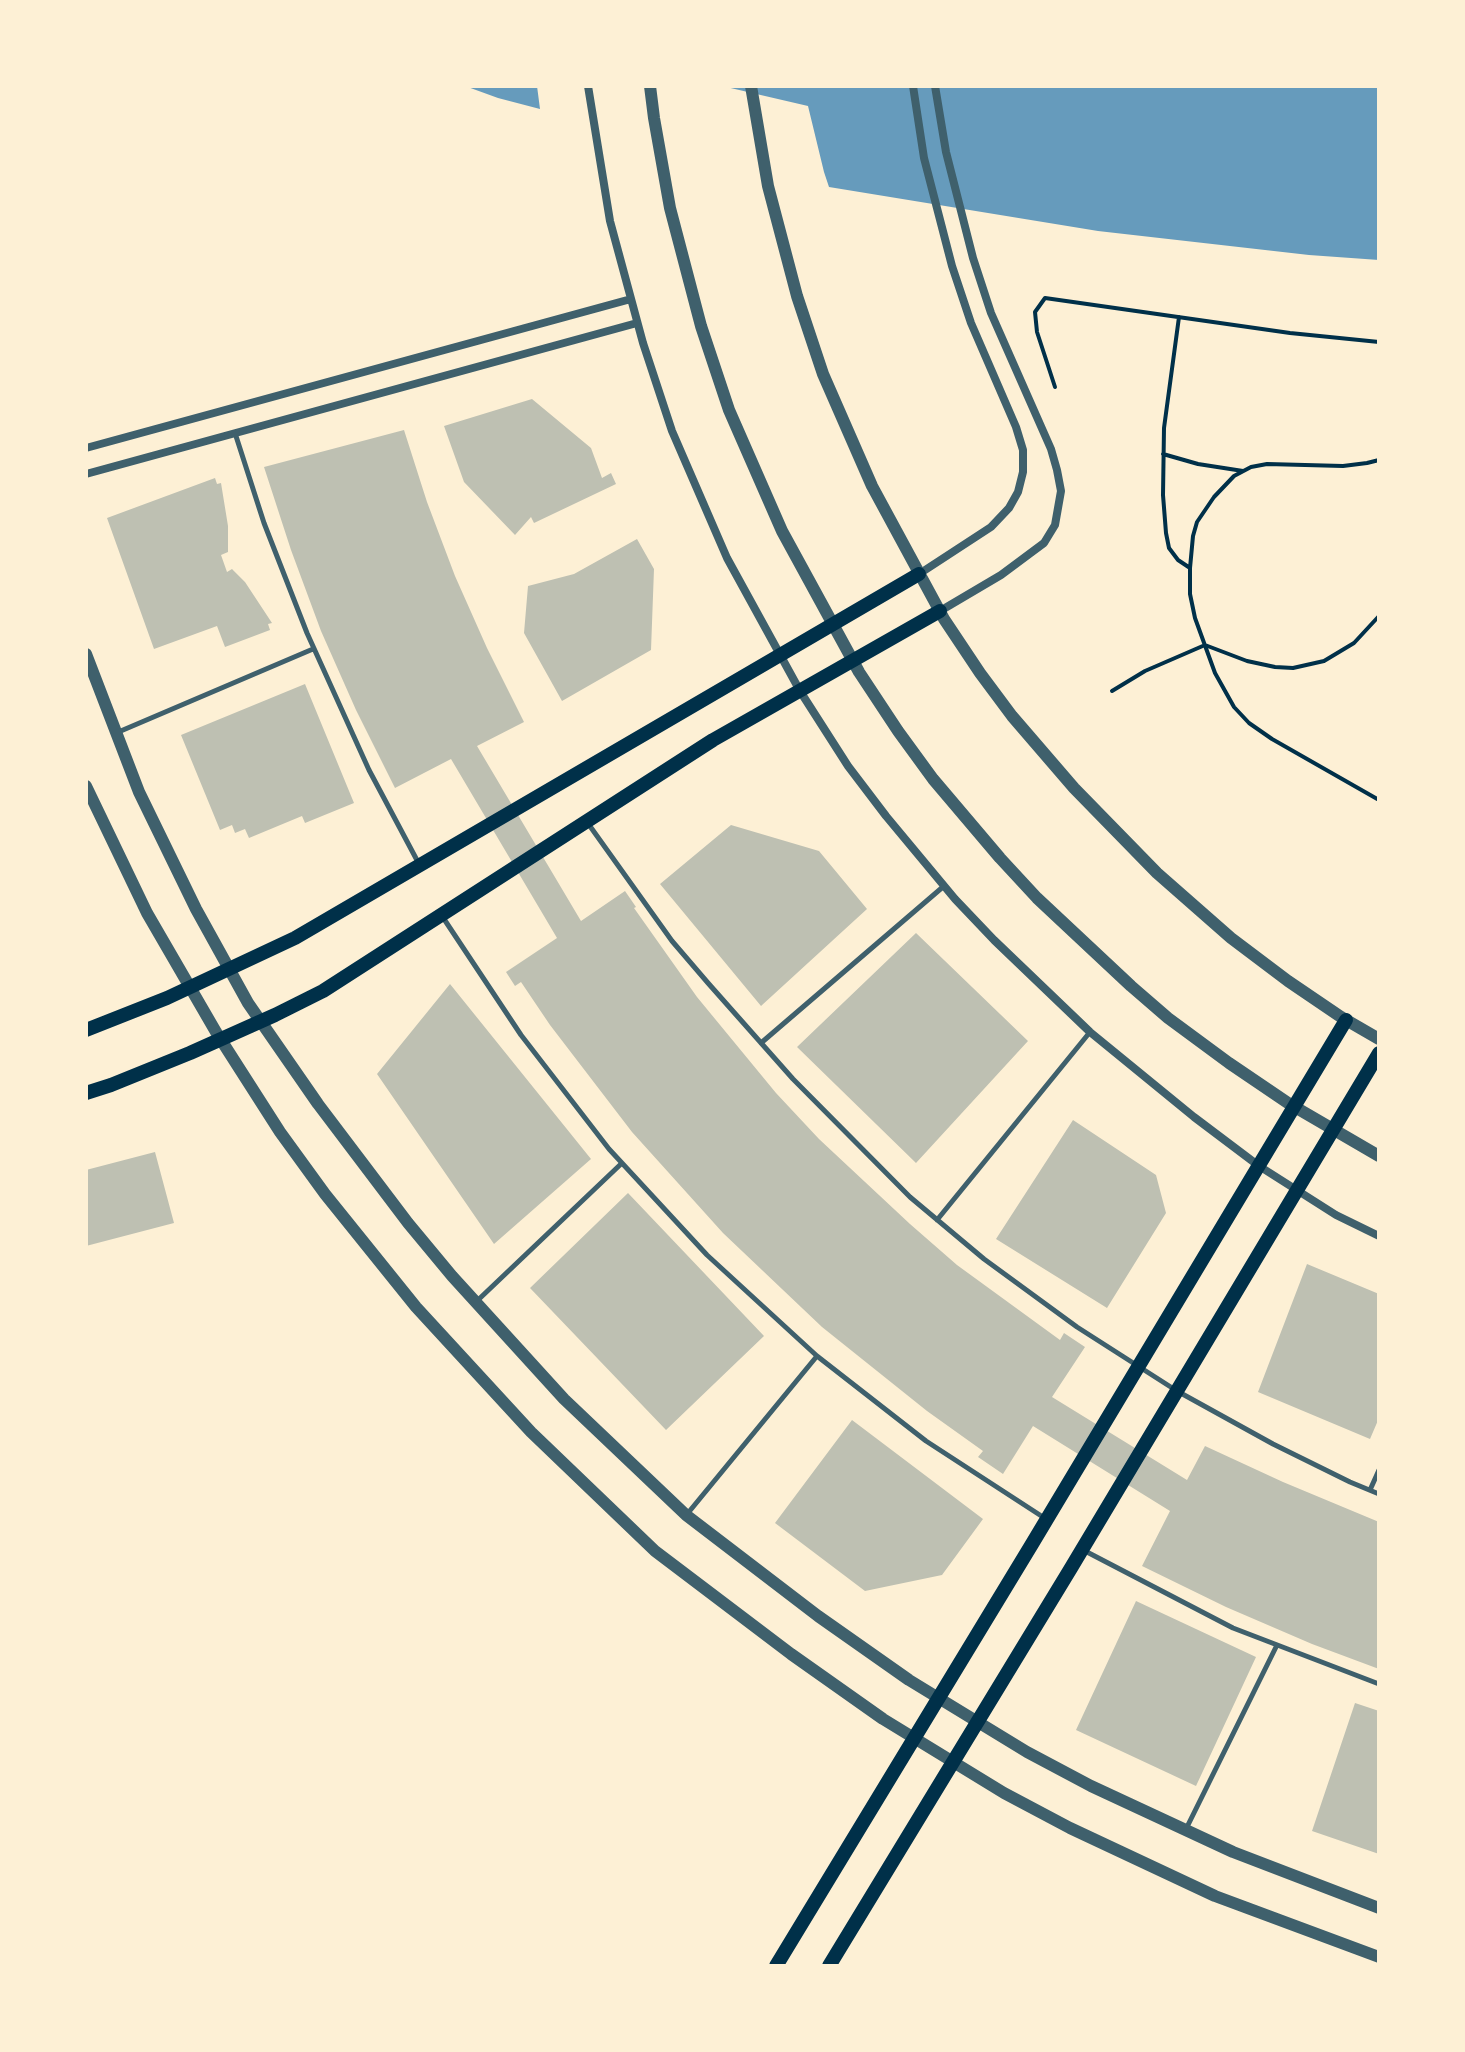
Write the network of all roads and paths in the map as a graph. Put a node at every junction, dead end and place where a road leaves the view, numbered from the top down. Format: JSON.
{"nodes":[{"id":1,"x":588,"y":86,"type":"edge"},
{"id":2,"x":650,"y":86,"type":"edge"},
{"id":3,"x":751,"y":86,"type":"edge"},
{"id":4,"x":913,"y":86,"type":"edge"},
{"id":5,"x":935,"y":86,"type":"edge"},
{"id":6,"x":631,"y":299,"type":"junction"},
{"id":7,"x":1179,"y":317,"type":"junction"},
{"id":8,"x":637,"y":323,"type":"junction"},
{"id":9,"x":1379,"y":342,"type":"edge"},
{"id":10,"x":1055,"y":387,"type":"dead end"},
{"id":11,"x":235,"y":433,"type":"junction"},
{"id":12,"x":86,"y":448,"type":"edge"},
{"id":13,"x":1163,"y":454,"type":"junction"},
{"id":14,"x":1379,"y":460,"type":"edge"},
{"id":15,"x":1244,"y":471,"type":"junction"},
{"id":16,"x":86,"y":474,"type":"edge"},
{"id":17,"x":1190,"y":568,"type":"junction"},
{"id":18,"x":919,"y":574,"type":"junction"},
{"id":19,"x":940,"y":611,"type":"junction"},
{"id":20,"x":1379,"y":616,"type":"edge"},
{"id":21,"x":832,"y":625,"type":"junction"},
{"id":22,"x":1205,"y":645,"type":"junction"},
{"id":23,"x":314,"y":649,"type":"junction"},
{"id":24,"x":86,"y":654,"type":"edge"},
{"id":25,"x":780,"y":655,"type":"junction"},
{"id":26,"x":853,"y":661,"type":"junction"},
{"id":27,"x":800,"y":691,"type":"junction"},
{"id":28,"x":1112,"y":691,"type":"dead end"},
{"id":29,"x":116,"y":733,"type":"junction"},
{"id":30,"x":86,"y":786,"type":"edge"},
{"id":31,"x":1379,"y":800,"type":"edge"},
{"id":32,"x":587,"y":821,"type":"junction"},
{"id":33,"x":420,"y":865,"type":"junction"},
{"id":34,"x":944,"y":886,"type":"junction"},
{"id":35,"x":442,"y":915,"type":"junction"},
{"id":36,"x":230,"y":970,"type":"junction"},
{"id":37,"x":190,"y":988,"type":"junction"},
{"id":38,"x":1346,"y":1020,"type":"junction"},
{"id":39,"x":261,"y":1021,"type":"junction"},
{"id":40,"x":86,"y":1030,"type":"edge"},
{"id":41,"x":1090,"y":1032,"type":"junction"},
{"id":42,"x":220,"y":1039,"type":"junction"},
{"id":43,"x":1379,"y":1039,"type":"edge"},
{"id":44,"x":761,"y":1043,"type":"junction"},
{"id":45,"x":1379,"y":1053,"type":"edge"},
{"id":46,"x":86,"y":1093,"type":"edge"},
{"id":47,"x":1294,"y":1107,"type":"junction"},
{"id":48,"x":1333,"y":1130,"type":"junction"},
{"id":49,"x":1379,"y":1156,"type":"edge"},
{"id":50,"x":622,"y":1163,"type":"junction"},
{"id":51,"x":1259,"y":1166,"type":"junction"},
{"id":52,"x":1297,"y":1190,"type":"junction"},
{"id":53,"x":937,"y":1220,"type":"junction"},
{"id":54,"x":1379,"y":1236,"type":"edge"},
{"id":55,"x":475,"y":1303,"type":"junction"},
{"id":56,"x":817,"y":1356,"type":"junction"},
{"id":57,"x":1139,"y":1366,"type":"junction"},
{"id":58,"x":1177,"y":1391,"type":"junction"},
{"id":59,"x":1379,"y":1470,"type":"edge"},
{"id":60,"x":1370,"y":1490,"type":"junction"},
{"id":61,"x":1379,"y":1494,"type":"edge"},
{"id":62,"x":686,"y":1515,"type":"junction"},
{"id":63,"x":1047,"y":1520,"type":"junction"},
{"id":64,"x":1082,"y":1549,"type":"junction"},
{"id":65,"x":1277,"y":1645,"type":"junction"},
{"id":66,"x":1379,"y":1684,"type":"edge"},
{"id":67,"x":939,"y":1698,"type":"junction"},
{"id":68,"x":977,"y":1722,"type":"junction"},
{"id":69,"x":914,"y":1738,"type":"junction"},
{"id":70,"x":953,"y":1762,"type":"junction"},
{"id":71,"x":1186,"y":1830,"type":"junction"},
{"id":72,"x":1379,"y":1908,"type":"edge"},
{"id":73,"x":1379,"y":1957,"type":"edge"},
{"id":74,"x":776,"y":1966,"type":"edge"},
{"id":75,"x":829,"y":1966,"type":"edge"}],
"edges":[{"from":1,"to":6,"type":"street"},
{"from":2,"to":21,"type":"street"},
{"from":3,"to":18,"type":"street"},
{"from":4,"to":18,"type":"street"},
{"from":5,"to":19,"type":"street"},
{"from":6,"to":8,"type":"street"},
{"from":6,"to":12,"type":"street"},
{"from":7,"to":9,"type":"path"},
{"from":7,"to":10,"type":"path"},
{"from":7,"to":13,"type":"path"},
{"from":8,"to":11,"type":"street"},
{"from":8,"to":25,"type":"street"},
{"from":11,"to":16,"type":"street"},
{"from":11,"to":23,"type":"lane"},
{"from":13,"to":15,"type":"path"},
{"from":13,"to":17,"type":"path"},
{"from":14,"to":15,"type":"path"},
{"from":15,"to":17,"type":"path"},
{"from":17,"to":22,"type":"path"},
{"from":18,"to":19,"type":"street"},
{"from":18,"to":21,"type":"main road"},
{"from":19,"to":26,"type":"main road"},
{"from":19,"to":38,"type":"street"},
{"from":20,"to":22,"type":"path"},
{"from":21,"to":25,"type":"main road"},
{"from":21,"to":26,"type":"street"},
{"from":22,"to":28,"type":"path"},
{"from":22,"to":31,"type":"path"},
{"from":23,"to":29,"type":"lane"},
{"from":23,"to":33,"type":"lane"},
{"from":24,"to":29,"type":"street"},
{"from":25,"to":27,"type":"street"},
{"from":25,"to":33,"type":"main road"},
{"from":26,"to":27,"type":"main road"},
{"from":26,"to":47,"type":"street"},
{"from":27,"to":32,"type":"main road"},
{"from":27,"to":34,"type":"street"},
{"from":29,"to":36,"type":"street"},
{"from":30,"to":37,"type":"street"},
{"from":32,"to":35,"type":"main road"},
{"from":32,"to":44,"type":"lane"},
{"from":33,"to":36,"type":"main road"},
{"from":34,"to":41,"type":"street"},
{"from":34,"to":44,"type":"lane"},
{"from":35,"to":39,"type":"main road"},
{"from":35,"to":50,"type":"lane"},
{"from":36,"to":37,"type":"main road"},
{"from":36,"to":39,"type":"street"},
{"from":37,"to":40,"type":"main road"},
{"from":37,"to":42,"type":"street"},
{"from":38,"to":43,"type":"street"},
{"from":38,"to":47,"type":"main road"},
{"from":39,"to":42,"type":"main road"},
{"from":39,"to":55,"type":"street"},
{"from":41,"to":51,"type":"street"},
{"from":41,"to":53,"type":"lane"},
{"from":42,"to":46,"type":"main road"},
{"from":42,"to":69,"type":"street"},
{"from":44,"to":53,"type":"lane"},
{"from":45,"to":48,"type":"main road"},
{"from":47,"to":48,"type":"street"},
{"from":47,"to":51,"type":"main road"},
{"from":48,"to":49,"type":"street"},
{"from":48,"to":52,"type":"main road"},
{"from":50,"to":55,"type":"lane"},
{"from":50,"to":56,"type":"lane"},
{"from":51,"to":52,"type":"street"},
{"from":51,"to":57,"type":"main road"},
{"from":52,"to":54,"type":"street"},
{"from":52,"to":58,"type":"main road"},
{"from":53,"to":57,"type":"lane"},
{"from":55,"to":62,"type":"street"},
{"from":56,"to":62,"type":"lane"},
{"from":56,"to":63,"type":"lane"},
{"from":57,"to":58,"type":"lane"},
{"from":57,"to":63,"type":"main road"},
{"from":58,"to":60,"type":"lane"},
{"from":58,"to":64,"type":"main road"},
{"from":59,"to":60,"type":"lane"},
{"from":60,"to":61,"type":"lane"},
{"from":62,"to":67,"type":"street"},
{"from":63,"to":67,"type":"main road"},
{"from":64,"to":65,"type":"lane"},
{"from":64,"to":68,"type":"main road"},
{"from":65,"to":66,"type":"lane"},
{"from":65,"to":71,"type":"lane"},
{"from":67,"to":68,"type":"street"},
{"from":67,"to":69,"type":"main road"},
{"from":68,"to":70,"type":"main road"},
{"from":68,"to":71,"type":"street"},
{"from":69,"to":70,"type":"street"},
{"from":69,"to":74,"type":"main road"},
{"from":70,"to":73,"type":"street"},
{"from":70,"to":75,"type":"main road"},
{"from":71,"to":72,"type":"street"}]}
